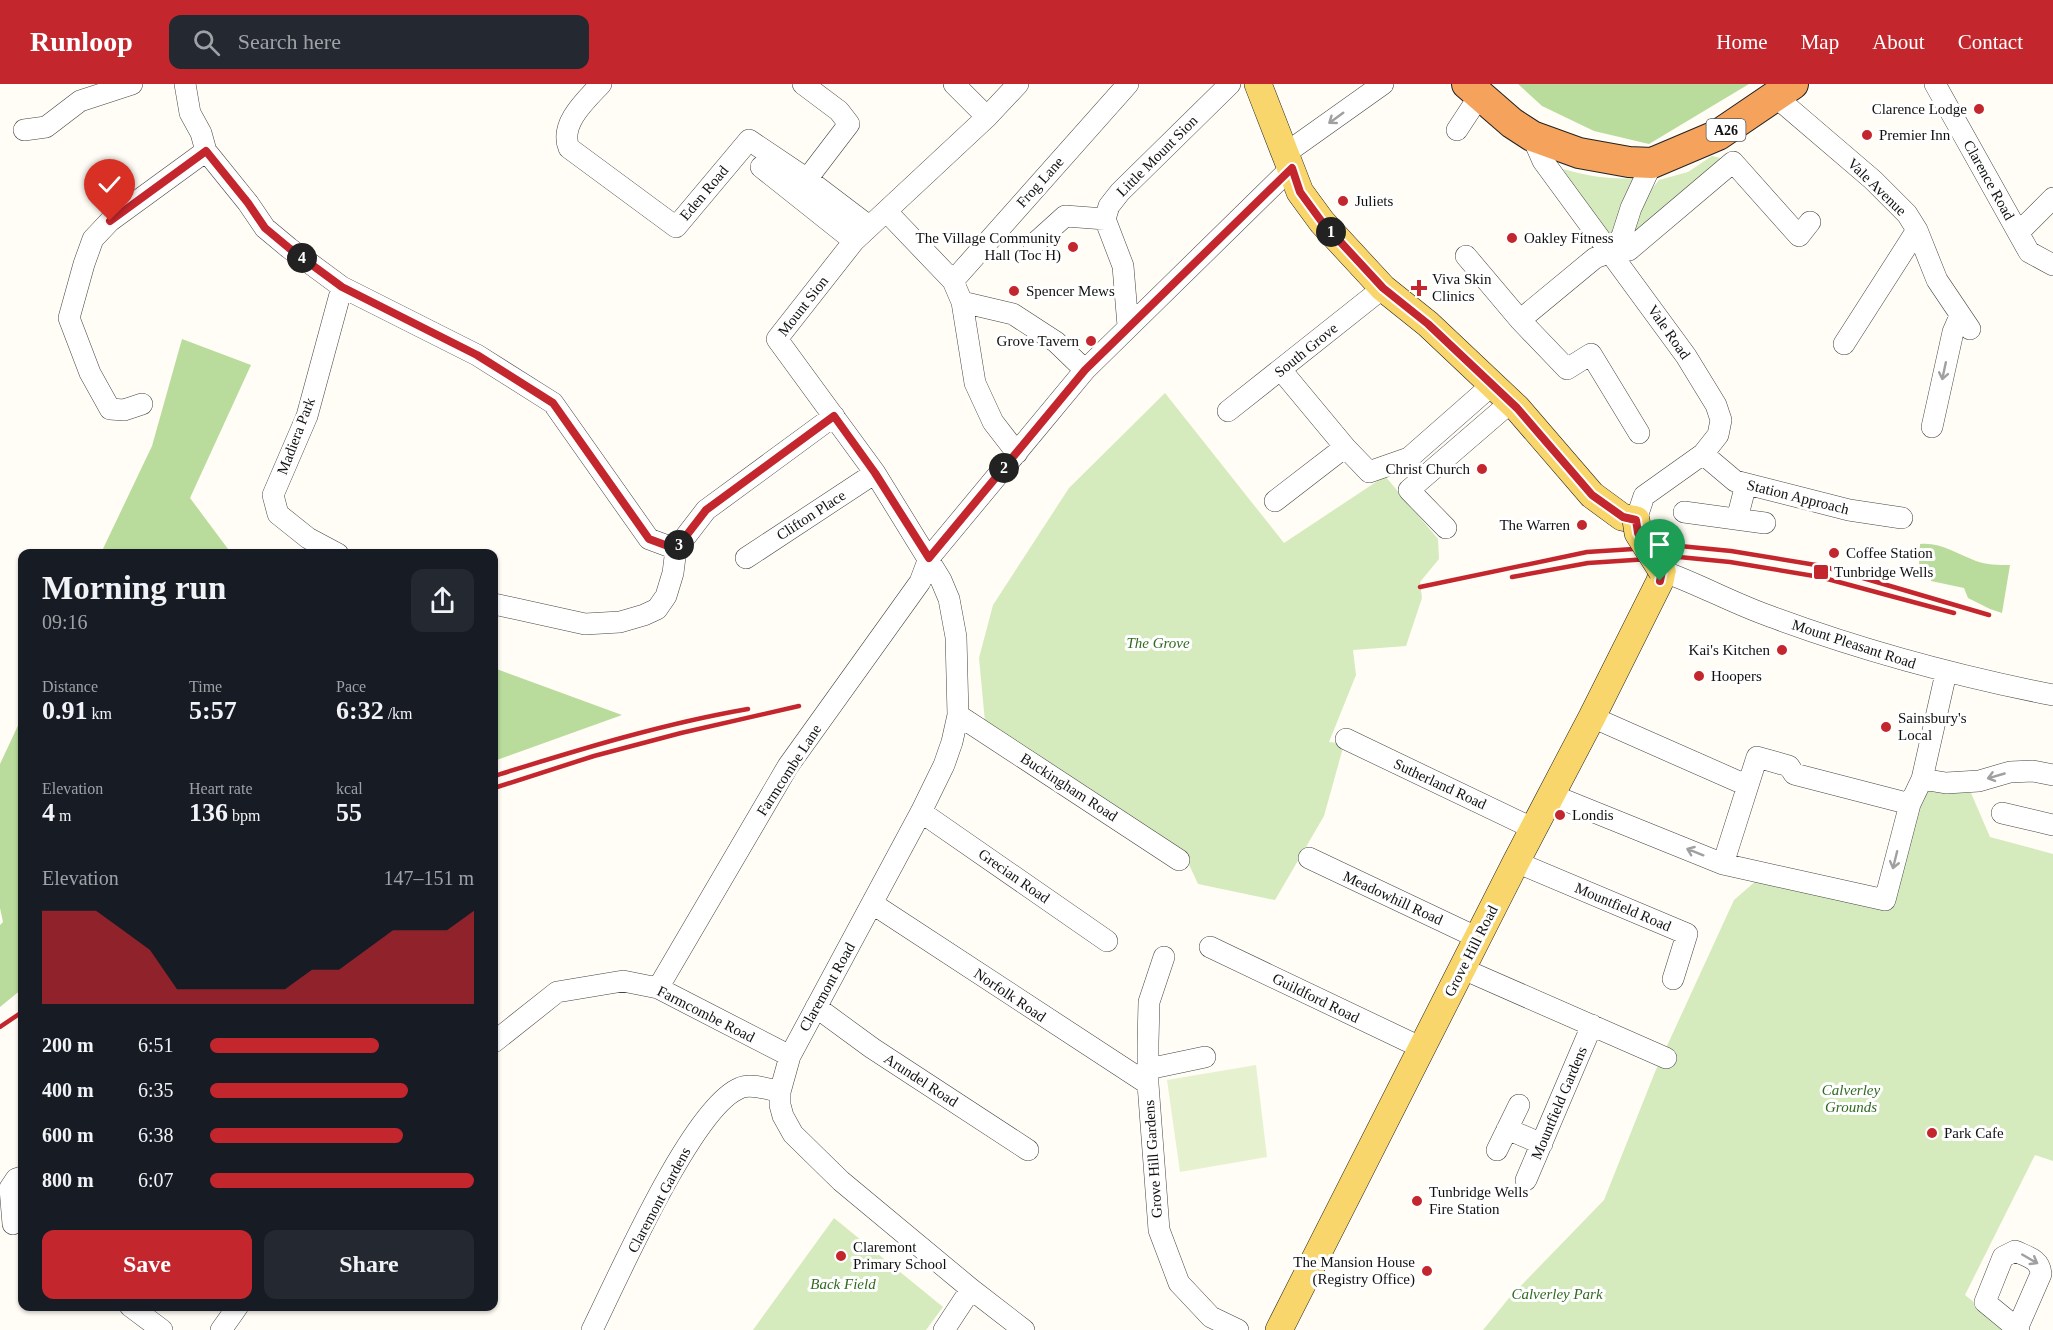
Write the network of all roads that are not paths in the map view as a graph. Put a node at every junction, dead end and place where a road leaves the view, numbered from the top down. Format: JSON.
{"nodes":[{"id":1,"x":132,"y":84,"type":"edge"},
{"id":2,"x":185,"y":84,"type":"edge"},
{"id":3,"x":601,"y":84,"type":"edge"},
{"id":4,"x":803,"y":84,"type":"edge"},
{"id":5,"x":954,"y":84,"type":"edge"},
{"id":6,"x":1018,"y":84,"type":"edge"},
{"id":7,"x":1128,"y":84,"type":"edge"},
{"id":8,"x":1230,"y":84,"type":"edge"},
{"id":9,"x":1258,"y":84,"type":"edge"},
{"id":10,"x":1383,"y":84,"type":"edge"},
{"id":11,"x":1935,"y":84,"type":"edge"},
{"id":12,"x":1474,"y":90,"type":"edge"},
{"id":13,"x":1785,"y":90,"type":"edge"},
{"id":14,"x":987,"y":117,"type":"junction"},
{"id":15,"x":24,"y":130,"type":"dead end"},
{"id":16,"x":1457,"y":130,"type":"dead end"},
{"id":17,"x":1532,"y":136,"type":"junction"},
{"id":18,"x":206,"y":151,"type":"junction"},
{"id":19,"x":1289,"y":161,"type":"junction"},
{"id":20,"x":1652,"y":163,"type":"junction"},
{"id":21,"x":761,"y":167,"type":"dead end"},
{"id":22,"x":807,"y":178,"type":"junction"},
{"id":23,"x":2053,"y":198,"type":"edge"},
{"id":24,"x":887,"y":212,"type":"junction"},
{"id":25,"x":1105,"y":219,"type":"junction"},
{"id":26,"x":1810,"y":222,"type":"dead end"},
{"id":27,"x":1917,"y":230,"type":"junction"},
{"id":28,"x":2019,"y":232,"type":"junction"},
{"id":29,"x":862,"y":233,"type":"junction"},
{"id":30,"x":1034,"y":244,"type":"dead end"},
{"id":31,"x":1611,"y":252,"type":"junction"},
{"id":32,"x":1466,"y":256,"type":"dead end"},
{"id":33,"x":2053,"y":265,"type":"edge"},
{"id":34,"x":953,"y":281,"type":"junction"},
{"id":35,"x":342,"y":287,"type":"junction"},
{"id":36,"x":1383,"y":288,"type":"junction"},
{"id":37,"x":962,"y":302,"type":"junction"},
{"id":38,"x":1520,"y":320,"type":"junction"},
{"id":39,"x":1128,"y":326,"type":"junction"},
{"id":40,"x":1844,"y":344,"type":"dead end"},
{"id":41,"x":1085,"y":370,"type":"junction"},
{"id":42,"x":1281,"y":370,"type":"junction"},
{"id":43,"x":1502,"y":394,"type":"junction"},
{"id":44,"x":142,"y":404,"type":"dead end"},
{"id":45,"x":1228,"y":411,"type":"dead end"},
{"id":46,"x":834,"y":416,"type":"junction"},
{"id":47,"x":1932,"y":427,"type":"dead end"},
{"id":48,"x":1639,"y":433,"type":"dead end"},
{"id":49,"x":1345,"y":447,"type":"junction"},
{"id":50,"x":1017,"y":453,"type":"junction"},
{"id":51,"x":1703,"y":454,"type":"junction"},
{"id":52,"x":875,"y":473,"type":"junction"},
{"id":53,"x":1746,"y":484,"type":"junction"},
{"id":54,"x":1275,"y":501,"type":"dead end"},
{"id":55,"x":1684,"y":513,"type":"dead end"},
{"id":56,"x":1902,"y":518,"type":"dead end"},
{"id":57,"x":1737,"y":519,"type":"junction"},
{"id":58,"x":1636,"y":520,"type":"junction"},
{"id":59,"x":1765,"y":523,"type":"dead end"},
{"id":60,"x":1446,"y":528,"type":"dead end"},
{"id":61,"x":329,"y":549,"type":"edge"},
{"id":62,"x":676,"y":549,"type":"junction"},
{"id":63,"x":746,"y":558,"type":"dead end"},
{"id":64,"x":929,"y":558,"type":"junction"},
{"id":65,"x":1662,"y":571,"type":"junction"},
{"id":66,"x":498,"y":605,"type":"edge"},
{"id":67,"x":1946,"y":673,"type":"junction"},
{"id":68,"x":2053,"y":695,"type":"edge"},
{"id":69,"x":958,"y":715,"type":"junction"},
{"id":70,"x":1592,"y":717,"type":"junction"},
{"id":71,"x":1346,"y":739,"type":"dead end"},
{"id":72,"x":2053,"y":775,"type":"edge"},
{"id":73,"x":1922,"y":779,"type":"junction"},
{"id":74,"x":1746,"y":785,"type":"junction"},
{"id":75,"x":1552,"y":795,"type":"junction"},
{"id":76,"x":1910,"y":804,"type":"junction"},
{"id":77,"x":921,"y":812,"type":"junction"},
{"id":78,"x":2002,"y":813,"type":"dead end"},
{"id":79,"x":2053,"y":825,"type":"edge"},
{"id":80,"x":1534,"y":829,"type":"junction"},
{"id":81,"x":1309,"y":858,"type":"dead end"},
{"id":82,"x":1179,"y":860,"type":"dead end"},
{"id":83,"x":1516,"y":862,"type":"junction"},
{"id":84,"x":1723,"y":864,"type":"junction"},
{"id":85,"x":873,"y":904,"type":"junction"},
{"id":86,"x":1478,"y":938,"type":"junction"},
{"id":87,"x":1107,"y":941,"type":"dead end"},
{"id":88,"x":1210,"y":947,"type":"dead end"},
{"id":89,"x":1164,"y":957,"type":"dead end"},
{"id":90,"x":1463,"y":969,"type":"junction"},
{"id":91,"x":1673,"y":979,"type":"dead end"},
{"id":92,"x":658,"y":988,"type":"junction"},
{"id":93,"x":816,"y":1007,"type":"junction"},
{"id":94,"x":1592,"y":1025,"type":"junction"},
{"id":95,"x":498,"y":1039,"type":"edge"},
{"id":96,"x":1422,"y":1048,"type":"junction"},
{"id":97,"x":790,"y":1056,"type":"junction"},
{"id":98,"x":1205,"y":1057,"type":"dead end"},
{"id":99,"x":1666,"y":1058,"type":"dead end"},
{"id":100,"x":1148,"y":1077,"type":"junction"},
{"id":101,"x":780,"y":1092,"type":"junction"},
{"id":102,"x":1519,"y":1105,"type":"dead end"},
{"id":103,"x":1507,"y":1129,"type":"junction"},
{"id":104,"x":1542,"y":1144,"type":"junction"},
{"id":105,"x":1028,"y":1150,"type":"dead end"},
{"id":106,"x":1497,"y":1150,"type":"dead end"},
{"id":107,"x":18,"y":1178,"type":"edge"},
{"id":108,"x":1526,"y":1180,"type":"dead end"},
{"id":109,"x":12,"y":1227,"type":"edge"},
{"id":110,"x":970,"y":1289,"type":"junction"},
{"id":111,"x":137,"y":1311,"type":"edge"},
{"id":112,"x":234,"y":1311,"type":"edge"},
{"id":113,"x":2018,"y":1329,"type":"edge"},
{"id":114,"x":162,"y":1330,"type":"edge"},
{"id":115,"x":221,"y":1330,"type":"edge"},
{"id":116,"x":592,"y":1330,"type":"edge"},
{"id":117,"x":944,"y":1330,"type":"edge"},
{"id":118,"x":1024,"y":1330,"type":"edge"},
{"id":119,"x":1238,"y":1330,"type":"edge"},
{"id":120,"x":1279,"y":1330,"type":"edge"}],
"edges":[{"from":1,"to":15,"type":"street"},
{"from":2,"to":18,"type":"street"},
{"from":3,"to":22,"type":"street","name":"Eden Road"},
{"from":4,"to":22,"type":"street"},
{"from":5,"to":14,"type":"street"},
{"from":6,"to":14,"type":"street","name":"Mount Sion"},
{"from":7,"to":34,"type":"street","name":"Frog Lane"},
{"from":8,"to":25,"type":"street","name":"Little Mount Sion"},
{"from":9,"to":19,"type":"main road"},
{"from":10,"to":19,"type":"street","one_way":true},
{"from":11,"to":28,"type":"street","name":"Clarence Road"},
{"from":12,"to":16,"type":"street"},
{"from":12,"to":17,"type":"highway","number":"A26"},
{"from":13,"to":20,"type":"highway","number":"A26"},
{"from":13,"to":27,"type":"street","name":"Vale Avenue"},
{"from":14,"to":24,"type":"street","name":"Mount Sion"},
{"from":17,"to":20,"type":"highway","number":"A26"},
{"from":17,"to":31,"type":"street","name":"Vale Road"},
{"from":18,"to":35,"type":"street"},
{"from":18,"to":44,"type":"street"},
{"from":19,"to":36,"type":"main road"},
{"from":19,"to":39,"type":"street"},
{"from":20,"to":31,"type":"street"},
{"from":21,"to":29,"type":"street"},
{"from":22,"to":29,"type":"street","name":"Eden Road"},
{"from":23,"to":28,"type":"street"},
{"from":24,"to":29,"type":"street","name":"Mount Sion"},
{"from":24,"to":34,"type":"street"},
{"from":25,"to":30,"type":"street"},
{"from":25,"to":39,"type":"street"},
{"from":26,"to":31,"type":"street"},
{"from":27,"to":40,"type":"street"},
{"from":27,"to":47,"type":"street","name":"Vale Avenue","one_way":true},
{"from":28,"to":33,"type":"street","name":"Clarence Road"},
{"from":29,"to":46,"type":"street","name":"Mount Sion"},
{"from":31,"to":38,"type":"street"},
{"from":31,"to":51,"type":"street","name":"Vale Road"},
{"from":32,"to":38,"type":"street"},
{"from":34,"to":37,"type":"street"},
{"from":35,"to":61,"type":"street","name":"Madiera Park"},
{"from":35,"to":62,"type":"street"},
{"from":36,"to":42,"type":"street","name":"South Grove"},
{"from":36,"to":43,"type":"main road"},
{"from":37,"to":41,"type":"street"},
{"from":37,"to":50,"type":"street"},
{"from":38,"to":48,"type":"street"},
{"from":39,"to":41,"type":"street"},
{"from":41,"to":50,"type":"street"},
{"from":42,"to":45,"type":"street","name":"South Grove"},
{"from":42,"to":49,"type":"street"},
{"from":43,"to":49,"type":"street"},
{"from":43,"to":58,"type":"main road"},
{"from":43,"to":60,"type":"street"},
{"from":46,"to":52,"type":"street","name":"Mount Sion"},
{"from":46,"to":62,"type":"street"},
{"from":49,"to":54,"type":"street"},
{"from":50,"to":64,"type":"street"},
{"from":51,"to":53,"type":"street","name":"Station Approach"},
{"from":51,"to":58,"type":"street","name":"Vale Road"},
{"from":52,"to":63,"type":"street","name":"Clifton Place"},
{"from":52,"to":64,"type":"street","name":"Mount Sion"},
{"from":53,"to":56,"type":"street","name":"Station Approach"},
{"from":53,"to":57,"type":"street"},
{"from":55,"to":57,"type":"street"},
{"from":57,"to":59,"type":"street"},
{"from":58,"to":65,"type":"main road","bridge":true},
{"from":62,"to":66,"type":"street"},
{"from":64,"to":69,"type":"street","name":"Claremont Road"},
{"from":64,"to":92,"type":"street","name":"Farmcombe Lane"},
{"from":65,"to":67,"type":"street","name":"Mount Pleasant Road"},
{"from":65,"to":70,"type":"main road","name":"Grove Hill Road"},
{"from":67,"to":68,"type":"street","name":"Mount Pleasant Road"},
{"from":67,"to":73,"type":"street"},
{"from":69,"to":77,"type":"street","name":"Claremont Road"},
{"from":69,"to":82,"type":"street","name":"Buckingham Road"},
{"from":70,"to":74,"type":"street"},
{"from":70,"to":75,"type":"main road","name":"Grove Hill Road"},
{"from":71,"to":80,"type":"street","name":"Sutherland Road"},
{"from":72,"to":73,"type":"street","one_way":true},
{"from":73,"to":76,"type":"street"},
{"from":74,"to":76,"type":"street"},
{"from":74,"to":84,"type":"street"},
{"from":75,"to":80,"type":"main road","name":"Grove Hill Road"},
{"from":84,"to":75,"type":"street","one_way":true},
{"from":76,"to":84,"type":"street","one_way":true},
{"from":77,"to":85,"type":"street","name":"Claremont Road"},
{"from":77,"to":87,"type":"street","name":"Grecian Road"},
{"from":78,"to":79,"type":"street"},
{"from":80,"to":83,"type":"main road","name":"Grove Hill Road"},
{"from":81,"to":86,"type":"street","name":"Meadowhill Road"},
{"from":83,"to":86,"type":"main road","name":"Grove Hill Road"},
{"from":83,"to":91,"type":"street","name":"Mountfield Road"},
{"from":85,"to":93,"type":"street","name":"Claremont Road"},
{"from":85,"to":100,"type":"street","name":"Norfolk Road"},
{"from":86,"to":90,"type":"main road","name":"Grove Hill Road"},
{"from":88,"to":96,"type":"street","name":"Guildford Road"},
{"from":89,"to":100,"type":"street","name":"Grove Hill Gardens"},
{"from":90,"to":94,"type":"street"},
{"from":90,"to":96,"type":"main road","name":"Grove Hill Road"},
{"from":92,"to":95,"type":"street","name":"Farmcombe Road"},
{"from":92,"to":97,"type":"street","name":"Farmcombe Road"},
{"from":93,"to":97,"type":"street","name":"Claremont Road"},
{"from":93,"to":105,"type":"street","name":"Arundel Road"},
{"from":94,"to":99,"type":"street"},
{"from":94,"to":104,"type":"street","name":"Mountfield Gardens"},
{"from":96,"to":120,"type":"main road","name":"Grove Hill Road"},
{"from":97,"to":101,"type":"street","name":"Claremont Road"},
{"from":98,"to":100,"type":"street"},
{"from":100,"to":119,"type":"street","name":"Grove Hill Gardens"},
{"from":101,"to":110,"type":"street","name":"Claremont Road"},
{"from":101,"to":116,"type":"street","name":"Claremont Gardens"},
{"from":102,"to":103,"type":"street"},
{"from":103,"to":104,"type":"street"},
{"from":103,"to":106,"type":"street"},
{"from":104,"to":108,"type":"street","name":"Mountfield Gardens"},
{"from":107,"to":109,"type":"street"},
{"from":110,"to":117,"type":"street"},
{"from":110,"to":118,"type":"street","name":"Claremont Road"},
{"from":111,"to":114,"type":"street"},
{"from":112,"to":115,"type":"street"},
{"from":113,"to":113,"type":"street","one_way":true}]}
